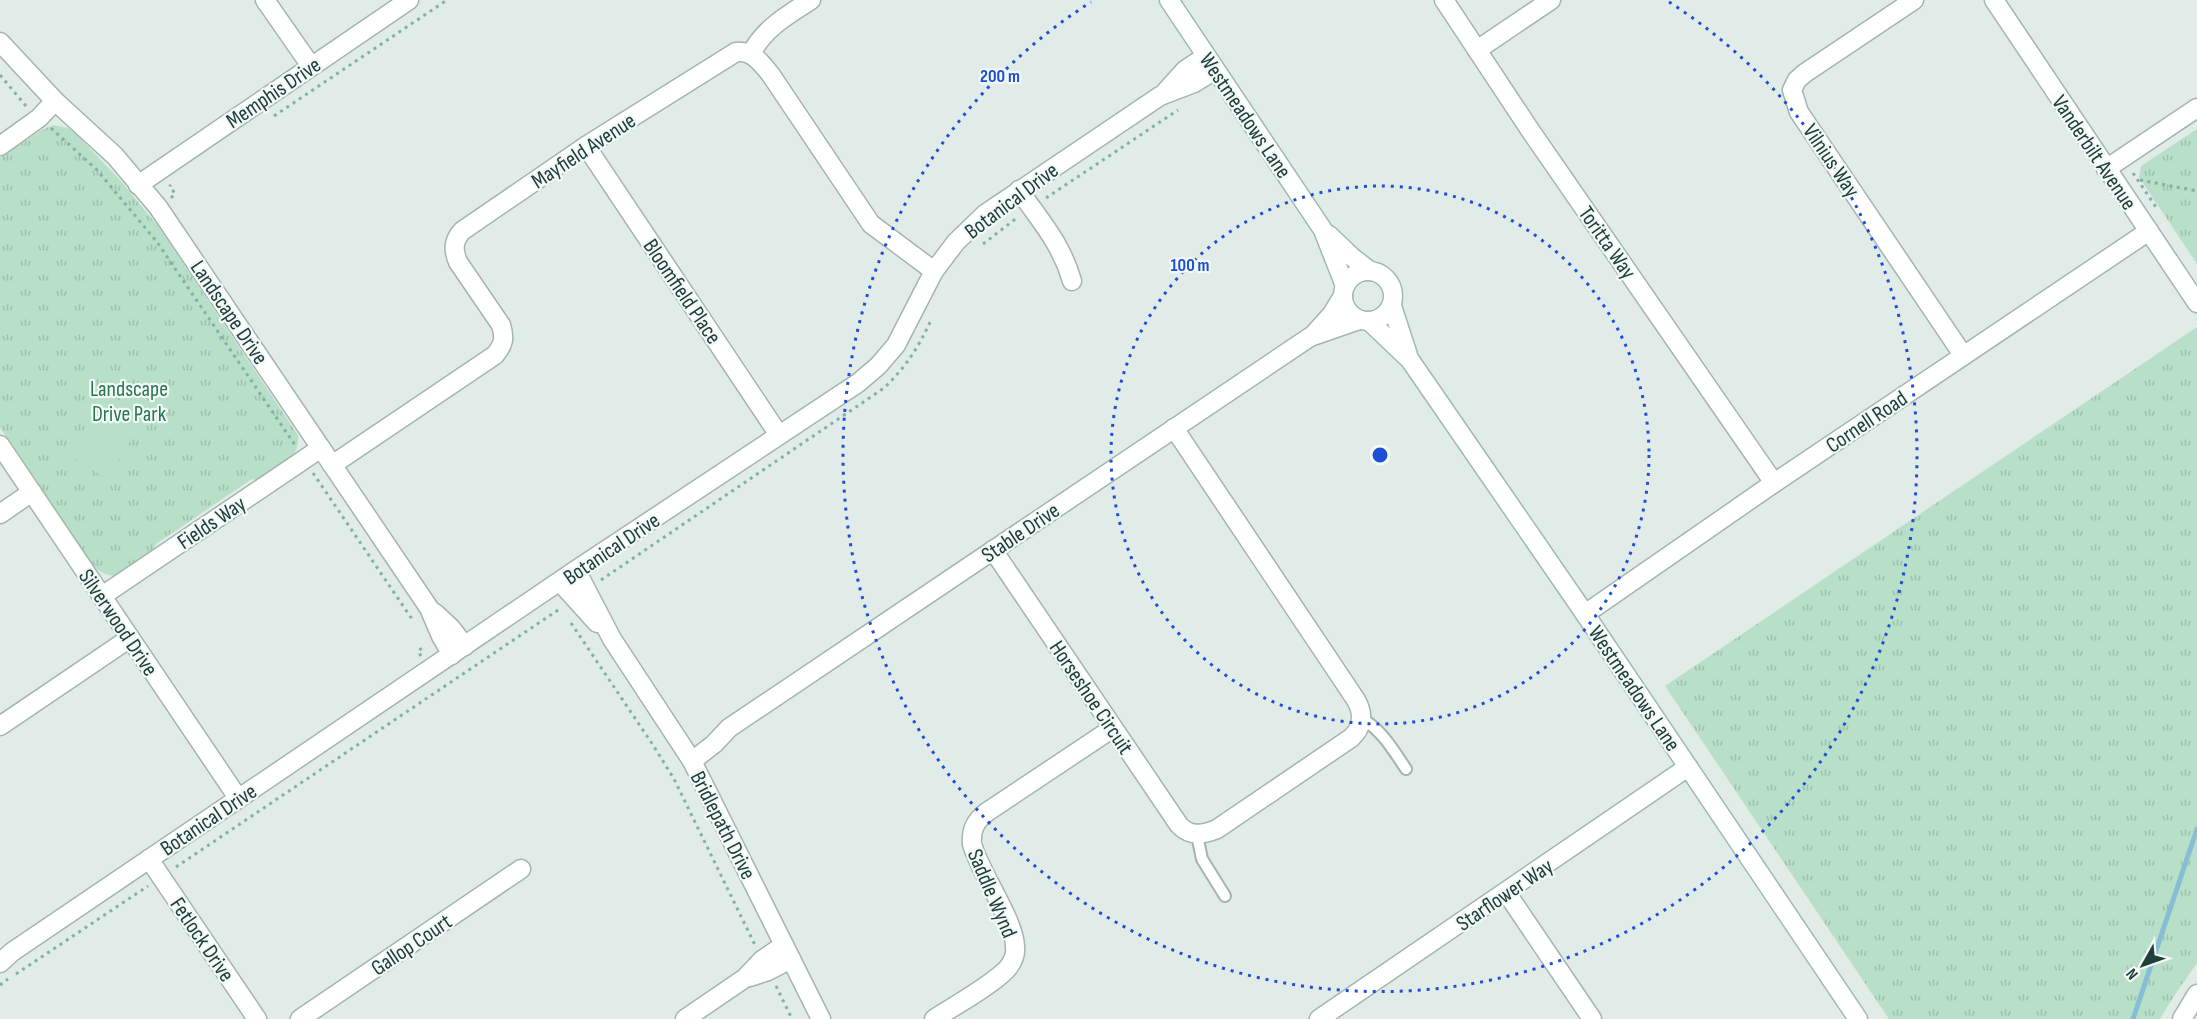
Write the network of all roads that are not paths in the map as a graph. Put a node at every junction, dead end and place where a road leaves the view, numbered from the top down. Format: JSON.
{"nodes":[{"id":1,"x":265,"y":0,"type":"edge"},
{"id":2,"x":409,"y":0,"type":"edge"},
{"id":3,"x":811,"y":0,"type":"edge"},
{"id":4,"x":1168,"y":0,"type":"edge"},
{"id":5,"x":1444,"y":0,"type":"edge"},
{"id":6,"x":1551,"y":0,"type":"edge"},
{"id":7,"x":1914,"y":0,"type":"edge"},
{"id":8,"x":1994,"y":0,"type":"edge"},
{"id":9,"x":0,"y":42,"type":"edge"},
{"id":10,"x":1477,"y":50,"type":"junction"},
{"id":11,"x":751,"y":54,"type":"junction"},
{"id":12,"x":1211,"y":63,"type":"junction"},
{"id":13,"x":311,"y":66,"type":"junction"},
{"id":14,"x":55,"y":102,"type":"junction"},
{"id":15,"x":2197,"y":108,"type":"edge"},
{"id":16,"x":0,"y":146,"type":"edge"},
{"id":17,"x":586,"y":147,"type":"junction"},
{"id":18,"x":2106,"y":169,"type":"junction"},
{"id":19,"x":138,"y":185,"type":"junction"},
{"id":20,"x":1019,"y":190,"type":"junction"},
{"id":21,"x":1323,"y":230,"type":"junction"},
{"id":22,"x":2149,"y":231,"type":"junction"},
{"id":23,"x":934,"y":270,"type":"junction"},
{"id":24,"x":1370,"y":271,"type":"junction"},
{"id":25,"x":1072,"y":281,"type":"dead end"},
{"id":26,"x":1344,"y":291,"type":"junction"},
{"id":27,"x":2197,"y":303,"type":"edge"},
{"id":28,"x":1392,"y":306,"type":"junction"},
{"id":29,"x":1364,"y":320,"type":"junction"},
{"id":30,"x":1310,"y":337,"type":"junction"},
{"id":31,"x":1963,"y":355,"type":"junction"},
{"id":32,"x":1410,"y":360,"type":"junction"},
{"id":33,"x":1174,"y":428,"type":"junction"},
{"id":34,"x":779,"y":435,"type":"junction"},
{"id":35,"x":0,"y":445,"type":"edge"},
{"id":36,"x":321,"y":448,"type":"junction"},
{"id":37,"x":332,"y":465,"type":"junction"},
{"id":38,"x":1774,"y":483,"type":"junction"},
{"id":39,"x":32,"y":492,"type":"junction"},
{"id":40,"x":0,"y":514,"type":"edge"},
{"id":41,"x":993,"y":550,"type":"junction"},
{"id":42,"x":576,"y":570,"type":"junction"},
{"id":43,"x":560,"y":582,"type":"junction"},
{"id":44,"x":102,"y":596,"type":"junction"},
{"id":45,"x":1585,"y":614,"type":"junction"},
{"id":46,"x":130,"y":638,"type":"junction"},
{"id":47,"x":612,"y":639,"type":"junction"},
{"id":48,"x":459,"y":651,"type":"junction"},
{"id":49,"x":1362,"y":719,"type":"junction"},
{"id":50,"x":0,"y":726,"type":"edge"},
{"id":51,"x":1113,"y":728,"type":"junction"},
{"id":52,"x":688,"y":754,"type":"junction"},
{"id":53,"x":1688,"y":767,"type":"junction"},
{"id":54,"x":1406,"y":769,"type":"dead end"},
{"id":55,"x":238,"y":798,"type":"junction"},
{"id":56,"x":1197,"y":835,"type":"junction"},
{"id":57,"x":149,"y":859,"type":"junction"},
{"id":58,"x":521,"y":870,"type":"dead end"},
{"id":59,"x":1506,"y":892,"type":"junction"},
{"id":60,"x":1225,"y":896,"type":"dead end"},
{"id":61,"x":787,"y":952,"type":"junction"},
{"id":62,"x":4,"y":957,"type":"edge"},
{"id":63,"x":2197,"y":994,"type":"edge"},
{"id":64,"x":257,"y":1019,"type":"edge"},
{"id":65,"x":300,"y":1019,"type":"edge"},
{"id":66,"x":685,"y":1019,"type":"edge"},
{"id":67,"x":821,"y":1019,"type":"edge"},
{"id":68,"x":934,"y":1019,"type":"edge"},
{"id":69,"x":1319,"y":1019,"type":"edge"},
{"id":70,"x":1592,"y":1019,"type":"edge"},
{"id":71,"x":1858,"y":1019,"type":"edge"},
{"id":72,"x":2182,"y":1019,"type":"edge"}],
"edges":[{"from":1,"to":13,"type":"street"},
{"from":2,"to":13,"type":"street","name":"Memphis Drive"},
{"from":3,"to":11,"type":"street"},
{"from":4,"to":12,"type":"street","name":"Westmeadows Lane"},
{"from":5,"to":10,"type":"street","name":"Toritta Way"},
{"from":6,"to":10,"type":"street"},
{"from":7,"to":31,"type":"street","name":"Vilnius Way"},
{"from":8,"to":18,"type":"street","name":"Vanderbilt Avenue"},
{"from":9,"to":14,"type":"street","name":"Landscape Drive"},
{"from":10,"to":38,"type":"street","name":"Toritta Way"},
{"from":11,"to":17,"type":"street","name":"Mayfield Avenue"},
{"from":11,"to":23,"type":"street"},
{"from":12,"to":20,"type":"street","name":"Botanical Drive"},
{"from":12,"to":21,"type":"street","name":"Westmeadows Lane"},
{"from":13,"to":19,"type":"street","name":"Memphis Drive"},
{"from":14,"to":16,"type":"street"},
{"from":14,"to":19,"type":"street","name":"Landscape Drive"},
{"from":15,"to":18,"type":"street"},
{"from":17,"to":34,"type":"street","name":"Bloomfield Place"},
{"from":17,"to":37,"type":"street","name":"Mayfield Avenue"},
{"from":18,"to":22,"type":"street","name":"Vanderbilt Avenue"},
{"from":19,"to":36,"type":"street","name":"Landscape Drive"},
{"from":20,"to":23,"type":"street","name":"Botanical Drive"},
{"from":20,"to":25,"type":"street"},
{"from":21,"to":24,"type":"street","name":"Westmeadows Lane"},
{"from":21,"to":26,"type":"street","name":"Westmeadows Lane"},
{"from":22,"to":27,"type":"street","name":"Vanderbilt Avenue"},
{"from":22,"to":31,"type":"street","name":"Cornell Road"},
{"from":23,"to":34,"type":"street","name":"Botanical Drive"},
{"from":24,"to":26,"type":"street"},
{"from":24,"to":28,"type":"street"},
{"from":26,"to":29,"type":"street"},
{"from":26,"to":30,"type":"street","name":"Stable Drive"},
{"from":28,"to":29,"type":"street"},
{"from":28,"to":32,"type":"street","name":"Westmeadows Lane"},
{"from":29,"to":30,"type":"street","name":"Stable Drive"},
{"from":29,"to":32,"type":"street","name":"Westmeadows Lane"},
{"from":30,"to":33,"type":"street","name":"Stable Drive"},
{"from":31,"to":38,"type":"street","name":"Cornell Road"},
{"from":32,"to":45,"type":"street","name":"Westmeadows Lane"},
{"from":33,"to":41,"type":"street","name":"Stable Drive"},
{"from":33,"to":49,"type":"street"},
{"from":34,"to":42,"type":"street","name":"Botanical Drive"},
{"from":35,"to":39,"type":"street","name":"Silverwood Drive"},
{"from":36,"to":37,"type":"street","name":"Landscape Drive"},
{"from":36,"to":44,"type":"street","name":"Fields Way"},
{"from":37,"to":48,"type":"street","name":"Landscape Drive"},
{"from":38,"to":45,"type":"street","name":"Cornell Road"},
{"from":39,"to":40,"type":"street"},
{"from":39,"to":44,"type":"street","name":"Silverwood Drive"},
{"from":41,"to":51,"type":"street","name":"Horseshoe Circuit"},
{"from":41,"to":52,"type":"street","name":"Stable Drive"},
{"from":42,"to":43,"type":"street","name":"Botanical Drive"},
{"from":42,"to":47,"type":"street","name":"Bridlepath Drive"},
{"from":43,"to":47,"type":"street","name":"Bridlepath Drive"},
{"from":43,"to":48,"type":"street","name":"Botanical Drive"},
{"from":44,"to":46,"type":"street","name":"Silverwood Drive"},
{"from":45,"to":53,"type":"street","name":"Westmeadows Lane"},
{"from":46,"to":50,"type":"street"},
{"from":46,"to":55,"type":"street","name":"Silverwood Drive"},
{"from":47,"to":52,"type":"street","name":"Bridlepath Drive"},
{"from":48,"to":55,"type":"street","name":"Botanical Drive"},
{"from":49,"to":54,"type":"lane"},
{"from":49,"to":56,"type":"street"},
{"from":51,"to":56,"type":"street","name":"Horseshoe Circuit"},
{"from":51,"to":68,"type":"street","name":"Saddle Wynd"},
{"from":52,"to":61,"type":"street","name":"Bridlepath Drive"},
{"from":53,"to":59,"type":"street","name":"Starflower Way"},
{"from":53,"to":71,"type":"street","name":"Westmeadows Lane"},
{"from":55,"to":57,"type":"street","name":"Botanical Drive"},
{"from":56,"to":60,"type":"lane"},
{"from":57,"to":62,"type":"street","name":"Botanical Drive"},
{"from":57,"to":64,"type":"street","name":"Fetlock Drive"},
{"from":58,"to":65,"type":"street","name":"Gallop Court"},
{"from":59,"to":69,"type":"street","name":"Starflower Way"},
{"from":59,"to":70,"type":"street"},
{"from":61,"to":66,"type":"street"},
{"from":61,"to":67,"type":"street","name":"Bridlepath Drive"},
{"from":63,"to":72,"type":"street"}]}
